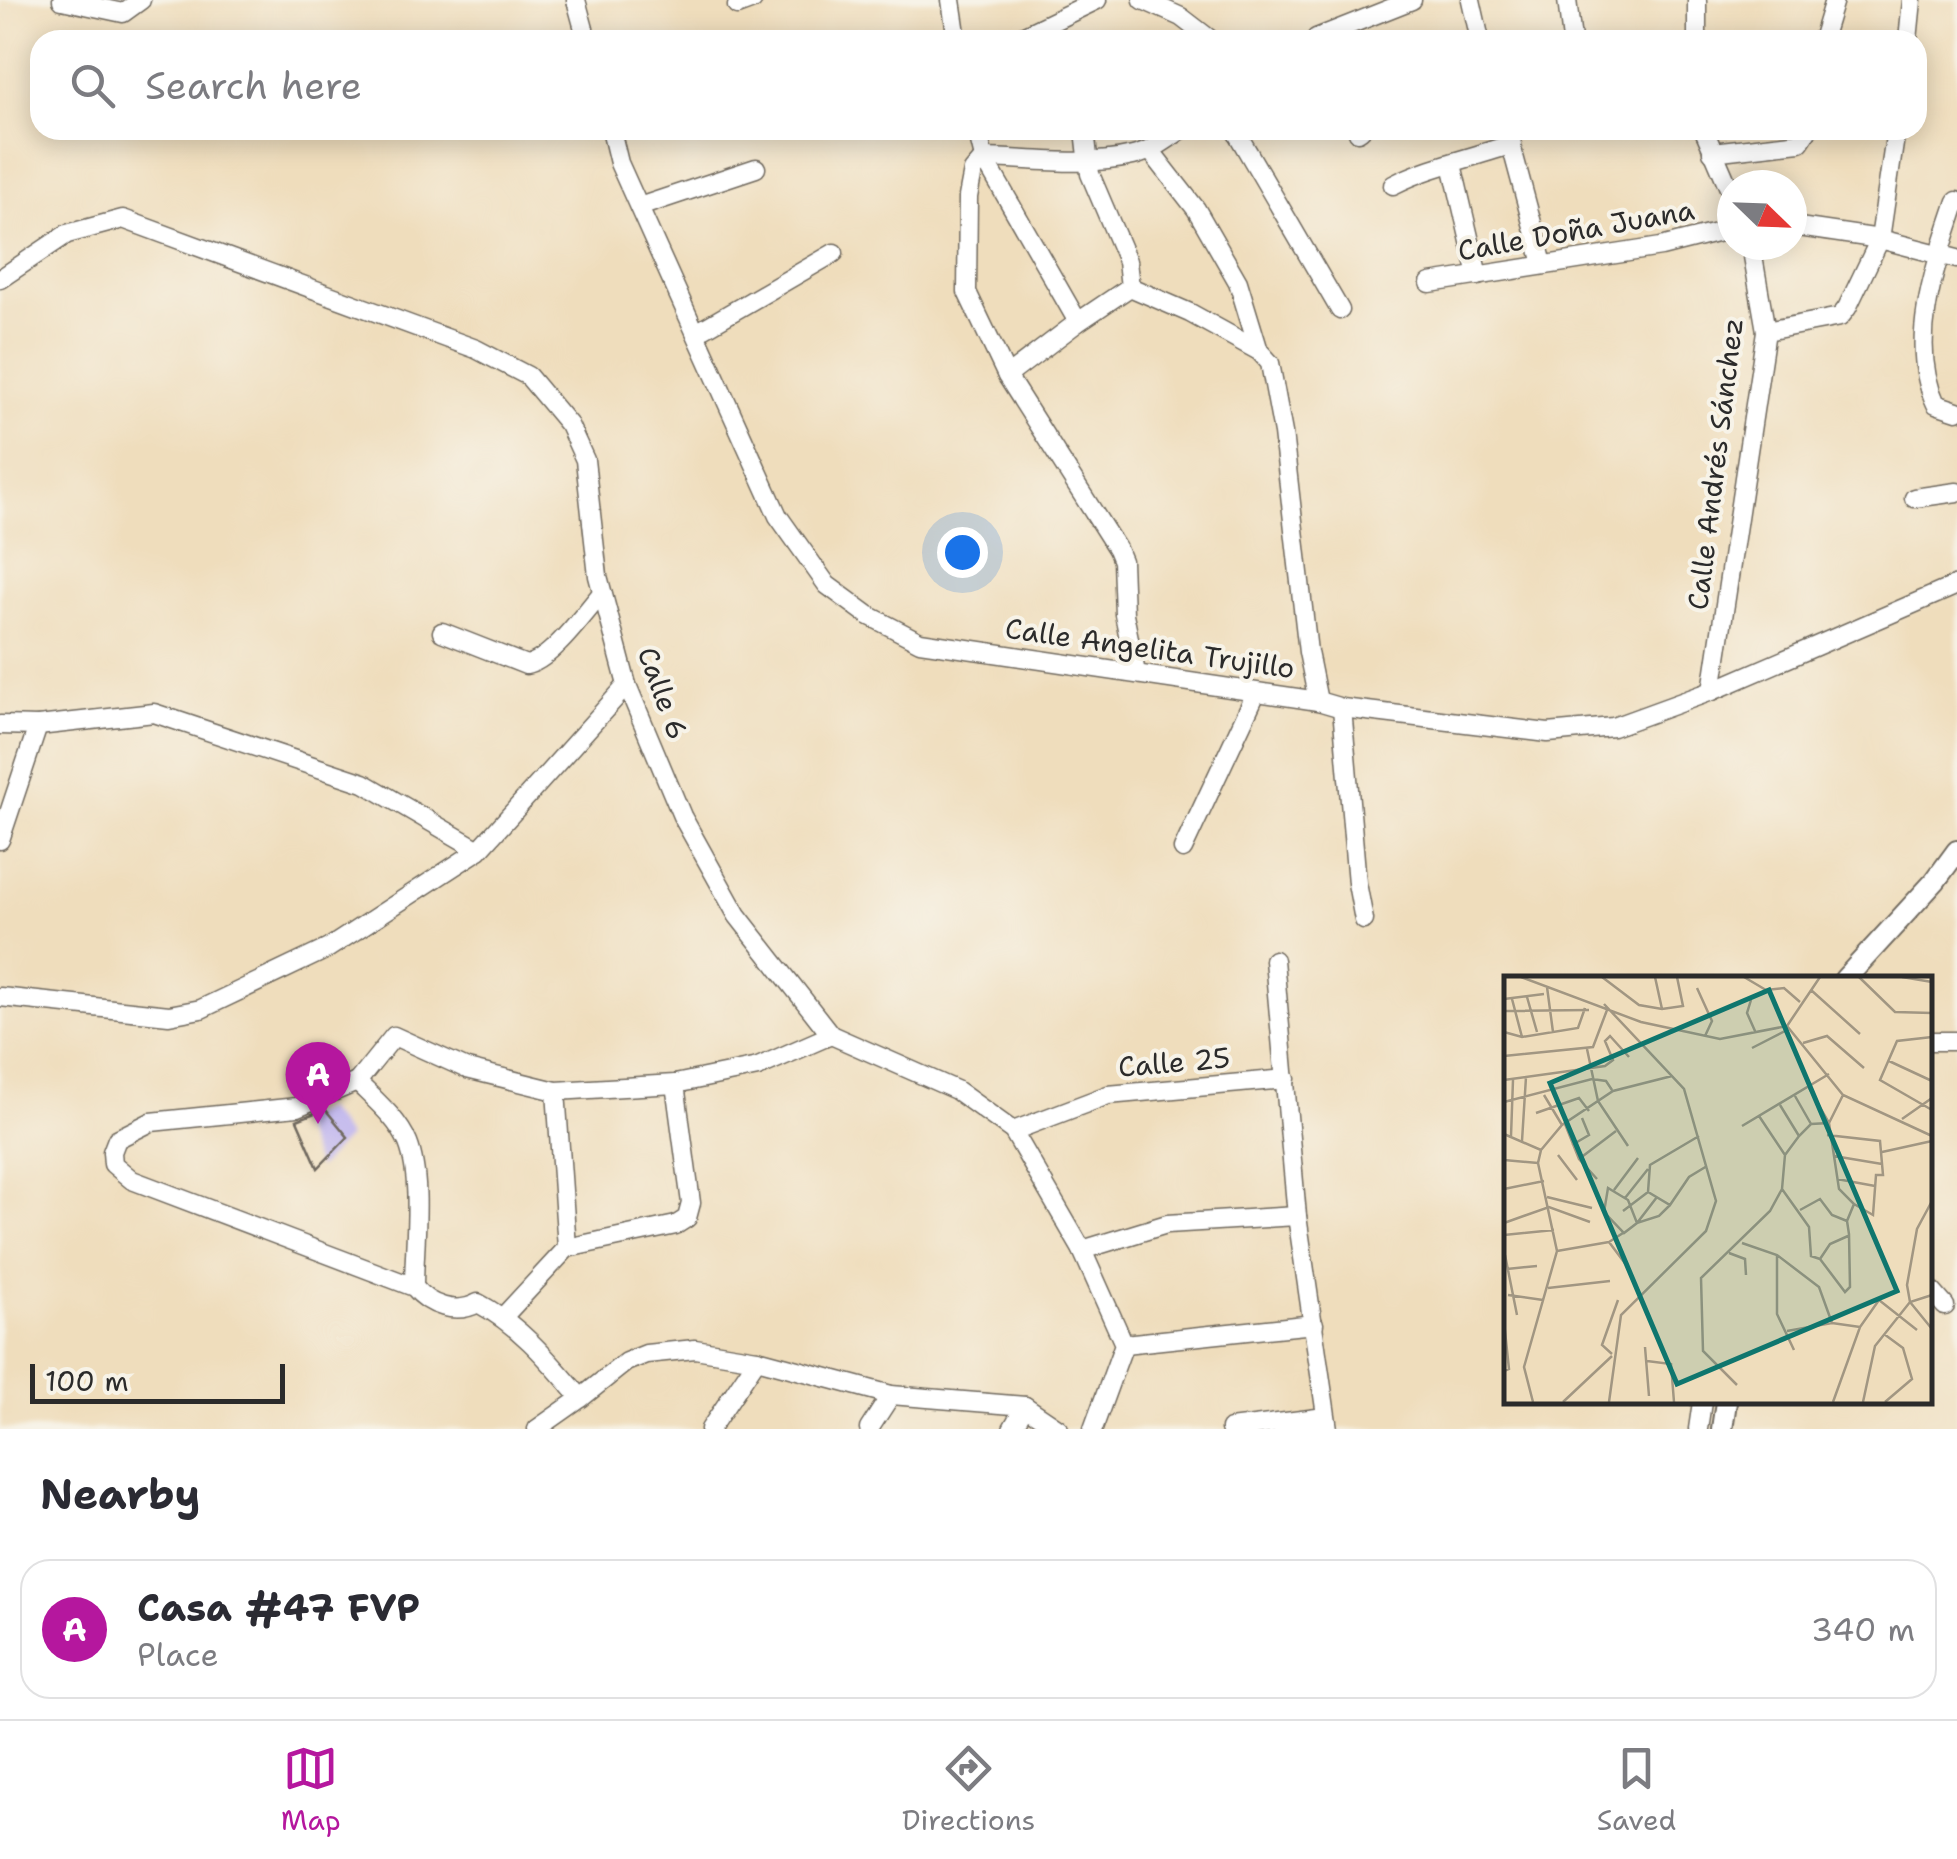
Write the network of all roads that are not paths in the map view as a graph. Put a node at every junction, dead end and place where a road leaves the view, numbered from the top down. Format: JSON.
{"nodes":[{"id":1,"x":62,"y":0,"type":"edge"},
{"id":2,"x":141,"y":0,"type":"edge"},
{"id":3,"x":576,"y":0,"type":"edge"},
{"id":4,"x":950,"y":0,"type":"edge"},
{"id":5,"x":1096,"y":0,"type":"edge"},
{"id":6,"x":1143,"y":0,"type":"edge"},
{"id":7,"x":1412,"y":0,"type":"edge"},
{"id":8,"x":1471,"y":0,"type":"edge"},
{"id":9,"x":1567,"y":0,"type":"edge"},
{"id":10,"x":1697,"y":0,"type":"edge"},
{"id":11,"x":1834,"y":0,"type":"edge"},
{"id":12,"x":1912,"y":0,"type":"edge"},
{"id":13,"x":584,"y":30,"type":"edge"},
{"id":14,"x":954,"y":30,"type":"edge"},
{"id":15,"x":1034,"y":30,"type":"edge"},
{"id":16,"x":1198,"y":30,"type":"edge"},
{"id":17,"x":1336,"y":30,"type":"edge"},
{"id":18,"x":1478,"y":30,"type":"edge"},
{"id":19,"x":1571,"y":30,"type":"edge"},
{"id":20,"x":1696,"y":30,"type":"edge"},
{"id":21,"x":1825,"y":30,"type":"edge"},
{"id":22,"x":1909,"y":30,"type":"edge"},
{"id":23,"x":613,"y":140,"type":"edge"},
{"id":24,"x":980,"y":140,"type":"edge"},
{"id":25,"x":1086,"y":140,"type":"edge"},
{"id":26,"x":1166,"y":140,"type":"edge"},
{"id":27,"x":1241,"y":140,"type":"edge"},
{"id":28,"x":1504,"y":140,"type":"edge"},
{"id":29,"x":1511,"y":140,"type":"edge"},
{"id":30,"x":1708,"y":140,"type":"edge"},
{"id":31,"x":1801,"y":140,"type":"edge"},
{"id":32,"x":1895,"y":140,"type":"edge"},
{"id":33,"x":1150,"y":150,"type":"junction"},
{"id":34,"x":1712,"y":152,"type":"junction"},
{"id":35,"x":984,"y":158,"type":"junction"},
{"id":36,"x":1088,"y":160,"type":"junction"},
{"id":37,"x":1452,"y":164,"type":"junction"},
{"id":38,"x":756,"y":168,"type":"dead end"},
{"id":39,"x":1720,"y":170,"type":"edge"},
{"id":40,"x":1393,"y":185,"type":"dead end"},
{"id":41,"x":1957,"y":201,"type":"edge"},
{"id":42,"x":639,"y":207,"type":"junction"},
{"id":43,"x":1807,"y":228,"type":"edge"},
{"id":44,"x":1717,"y":233,"type":"edge"},
{"id":45,"x":1880,"y":239,"type":"junction"},
{"id":46,"x":834,"y":253,"type":"dead end"},
{"id":47,"x":1948,"y":257,"type":"edge"},
{"id":48,"x":1753,"y":260,"type":"edge"},
{"id":49,"x":1542,"y":264,"type":"junction"},
{"id":50,"x":1478,"y":276,"type":"junction"},
{"id":51,"x":0,"y":280,"type":"edge"},
{"id":52,"x":1430,"y":282,"type":"dead end"},
{"id":53,"x":1130,"y":287,"type":"junction"},
{"id":54,"x":1340,"y":310,"type":"dead end"},
{"id":55,"x":1078,"y":322,"type":"junction"},
{"id":56,"x":1766,"y":331,"type":"junction"},
{"id":57,"x":696,"y":333,"type":"junction"},
{"id":58,"x":1259,"y":351,"type":"junction"},
{"id":59,"x":1007,"y":376,"type":"junction"},
{"id":60,"x":1957,"y":410,"type":"edge"},
{"id":61,"x":1957,"y":492,"type":"edge"},
{"id":62,"x":1914,"y":498,"type":"dead end"},
{"id":63,"x":1957,"y":584,"type":"edge"},
{"id":64,"x":602,"y":592,"type":"junction"},
{"id":65,"x":442,"y":632,"type":"dead end"},
{"id":66,"x":1136,"y":673,"type":"junction"},
{"id":67,"x":626,"y":685,"type":"junction"},
{"id":68,"x":1712,"y":691,"type":"junction"},
{"id":69,"x":1256,"y":693,"type":"junction"},
{"id":70,"x":1318,"y":701,"type":"junction"},
{"id":71,"x":1342,"y":708,"type":"junction"},
{"id":72,"x":0,"y":725,"type":"edge"},
{"id":73,"x":38,"y":726,"type":"junction"},
{"id":74,"x":0,"y":840,"type":"edge"},
{"id":75,"x":1183,"y":849,"type":"dead end"},
{"id":76,"x":480,"y":850,"type":"junction"},
{"id":77,"x":1957,"y":850,"type":"edge"},
{"id":78,"x":1364,"y":920,"type":"dead end"},
{"id":79,"x":1274,"y":960,"type":"dead end"},
{"id":80,"x":1853,"y":976,"type":"edge"},
{"id":81,"x":0,"y":997,"type":"edge"},
{"id":82,"x":830,"y":1035,"type":"junction"},
{"id":83,"x":1957,"y":1040,"type":"edge"},
{"id":84,"x":1932,"y":1041,"type":"edge"},
{"id":85,"x":1286,"y":1079,"type":"junction"},
{"id":86,"x":357,"y":1082,"type":"junction"},
{"id":87,"x":676,"y":1084,"type":"junction"},
{"id":88,"x":556,"y":1091,"type":"junction"},
{"id":89,"x":1013,"y":1131,"type":"junction"},
{"id":90,"x":1297,"y":1216,"type":"junction"},
{"id":91,"x":567,"y":1248,"type":"junction"},
{"id":92,"x":1082,"y":1250,"type":"junction"},
{"id":93,"x":414,"y":1287,"type":"junction"},
{"id":94,"x":1932,"y":1291,"type":"edge"},
{"id":95,"x":1946,"y":1306,"type":"dead end"},
{"id":96,"x":504,"y":1317,"type":"junction"},
{"id":97,"x":1314,"y":1324,"type":"junction"},
{"id":98,"x":1124,"y":1344,"type":"junction"},
{"id":99,"x":757,"y":1359,"type":"junction"},
{"id":100,"x":891,"y":1394,"type":"junction"},
{"id":101,"x":582,"y":1398,"type":"junction"},
{"id":102,"x":1702,"y":1404,"type":"edge"},
{"id":103,"x":1726,"y":1404,"type":"edge"},
{"id":104,"x":1025,"y":1406,"type":"junction"},
{"id":105,"x":1326,"y":1423,"type":"edge"},
{"id":106,"x":537,"y":1429,"type":"edge"},
{"id":107,"x":710,"y":1429,"type":"edge"},
{"id":108,"x":869,"y":1429,"type":"edge"},
{"id":109,"x":1012,"y":1429,"type":"edge"},
{"id":110,"x":1059,"y":1429,"type":"edge"},
{"id":111,"x":1093,"y":1429,"type":"edge"},
{"id":112,"x":1230,"y":1429,"type":"edge"},
{"id":113,"x":1698,"y":1429,"type":"edge"},
{"id":114,"x":1722,"y":1429,"type":"edge"}],
"edges":[{"from":1,"to":2,"type":"street"},
{"from":3,"to":13,"type":"street"},
{"from":4,"to":14,"type":"street"},
{"from":5,"to":15,"type":"street"},
{"from":6,"to":16,"type":"street"},
{"from":7,"to":17,"type":"street"},
{"from":8,"to":18,"type":"street"},
{"from":9,"to":19,"type":"street"},
{"from":10,"to":20,"type":"street"},
{"from":11,"to":21,"type":"street"},
{"from":12,"to":22,"type":"street"},
{"from":23,"to":42,"type":"street","name":"Calle Angelita Trujillo"},
{"from":24,"to":35,"type":"street"},
{"from":25,"to":36,"type":"street"},
{"from":26,"to":33,"type":"street"},
{"from":27,"to":54,"type":"street"},
{"from":28,"to":37,"type":"street"},
{"from":29,"to":49,"type":"street"},
{"from":30,"to":34,"type":"street"},
{"from":31,"to":34,"type":"street"},
{"from":32,"to":45,"type":"street"},
{"from":33,"to":36,"type":"street"},
{"from":33,"to":58,"type":"street"},
{"from":34,"to":39,"type":"street"},
{"from":35,"to":36,"type":"street"},
{"from":35,"to":55,"type":"street"},
{"from":35,"to":59,"type":"street"},
{"from":36,"to":53,"type":"street"},
{"from":37,"to":40,"type":"street"},
{"from":37,"to":50,"type":"street"},
{"from":38,"to":42,"type":"street"},
{"from":41,"to":47,"type":"street"},
{"from":42,"to":57,"type":"street","name":"Calle Angelita Trujillo"},
{"from":43,"to":45,"type":"street"},
{"from":44,"to":49,"type":"street","name":"Calle Doña Juana"},
{"from":45,"to":47,"type":"street"},
{"from":45,"to":56,"type":"street"},
{"from":46,"to":57,"type":"street"},
{"from":47,"to":60,"type":"street"},
{"from":48,"to":56,"type":"street","name":"Calle Andrés Sánchez"},
{"from":49,"to":50,"type":"street","name":"Calle Doña Juana"},
{"from":50,"to":52,"type":"street","name":"Calle Doña Juana"},
{"from":51,"to":64,"type":"street","name":"Calle 6"},
{"from":53,"to":55,"type":"street"},
{"from":53,"to":58,"type":"street"},
{"from":55,"to":59,"type":"street"},
{"from":56,"to":68,"type":"street","name":"Calle Andrés Sánchez"},
{"from":57,"to":66,"type":"street","name":"Calle Angelita Trujillo"},
{"from":58,"to":70,"type":"street"},
{"from":59,"to":66,"type":"street"},
{"from":61,"to":62,"type":"street"},
{"from":63,"to":68,"type":"street","name":"Calle Angelita Trujillo"},
{"from":64,"to":65,"type":"street"},
{"from":64,"to":67,"type":"street","name":"Calle 6"},
{"from":66,"to":69,"type":"street","name":"Calle Angelita Trujillo"},
{"from":67,"to":76,"type":"street"},
{"from":67,"to":82,"type":"street","name":"Calle 6"},
{"from":68,"to":71,"type":"street","name":"Calle Angelita Trujillo"},
{"from":69,"to":70,"type":"street","name":"Calle Angelita Trujillo"},
{"from":69,"to":75,"type":"street"},
{"from":70,"to":71,"type":"street","name":"Calle Angelita Trujillo"},
{"from":71,"to":78,"type":"street"},
{"from":72,"to":73,"type":"street"},
{"from":73,"to":74,"type":"street"},
{"from":73,"to":76,"type":"street"},
{"from":76,"to":81,"type":"street"},
{"from":77,"to":80,"type":"main road"},
{"from":79,"to":85,"type":"street"},
{"from":82,"to":87,"type":"street"},
{"from":82,"to":89,"type":"street","name":"Calle 6"},
{"from":83,"to":84,"type":"street"},
{"from":85,"to":89,"type":"street","name":"Calle 25"},
{"from":85,"to":90,"type":"street"},
{"from":86,"to":88,"type":"street"},
{"from":86,"to":93,"type":"street"},
{"from":86,"to":93,"type":"street"},
{"from":87,"to":88,"type":"street"},
{"from":87,"to":91,"type":"street"},
{"from":88,"to":91,"type":"street"},
{"from":89,"to":92,"type":"street","name":"Calle 6"},
{"from":90,"to":92,"type":"street"},
{"from":90,"to":97,"type":"street"},
{"from":91,"to":96,"type":"street"},
{"from":92,"to":98,"type":"street","name":"Calle 6"},
{"from":93,"to":96,"type":"street"},
{"from":94,"to":95,"type":"street"},
{"from":96,"to":101,"type":"street"},
{"from":97,"to":98,"type":"street"},
{"from":97,"to":105,"type":"street"},
{"from":98,"to":111,"type":"street"},
{"from":99,"to":100,"type":"street"},
{"from":99,"to":101,"type":"street"},
{"from":99,"to":107,"type":"street"},
{"from":100,"to":104,"type":"street"},
{"from":100,"to":108,"type":"street"},
{"from":101,"to":106,"type":"street"},
{"from":102,"to":113,"type":"street"},
{"from":103,"to":114,"type":"main road"},
{"from":104,"to":109,"type":"street"},
{"from":104,"to":110,"type":"street"},
{"from":105,"to":112,"type":"street"}]}
